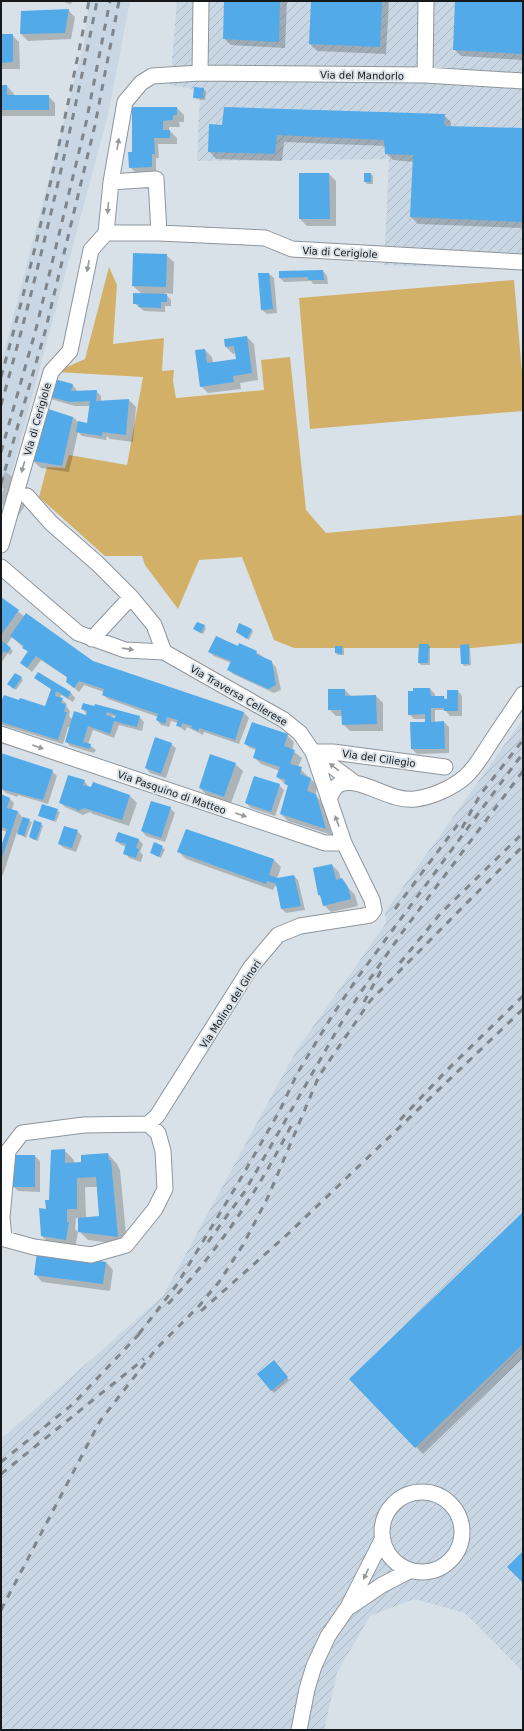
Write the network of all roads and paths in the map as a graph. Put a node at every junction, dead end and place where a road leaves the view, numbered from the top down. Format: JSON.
{"nodes":[{"id":1,"x":201,"y":1,"type":"edge"},
{"id":2,"x":426,"y":1,"type":"edge"},
{"id":3,"x":200,"y":73,"type":"junction"},
{"id":4,"x":425,"y":75,"type":"junction"},
{"id":5,"x":523,"y":81,"type":"edge"},
{"id":6,"x":111,"y":182,"type":"junction"},
{"id":7,"x":106,"y":233,"type":"junction"},
{"id":8,"x":159,"y":233,"type":"junction"},
{"id":9,"x":523,"y":262,"type":"edge"},
{"id":10,"x":25,"y":502,"type":"tunnel mouth"},
{"id":11,"x":1,"y":545,"type":"edge"},
{"id":12,"x":1,"y":567,"type":"edge"},
{"id":13,"x":131,"y":597,"type":"junction"},
{"id":14,"x":92,"y":639,"type":"junction"},
{"id":15,"x":164,"y":652,"type":"junction"},
{"id":16,"x":523,"y":694,"type":"edge"},
{"id":17,"x":1,"y":734,"type":"edge"},
{"id":18,"x":313,"y":752,"type":"junction"},
{"id":19,"x":445,"y":767,"type":"dead end"},
{"id":20,"x":355,"y":783,"type":"junction"},
{"id":21,"x":329,"y":800,"type":"junction"},
{"id":22,"x":344,"y":843,"type":"junction"},
{"id":23,"x":372,"y":900,"type":"joint"},
{"id":24,"x":148,"y":1124,"type":"junction"},
{"id":25,"x":3,"y":1238,"type":"edge"},
{"id":26,"x":382,"y":1540,"type":"junction"},
{"id":27,"x":409,"y":1571,"type":"junction"},
{"id":28,"x":348,"y":1607,"type":"junction"},
{"id":29,"x":300,"y":1730,"type":"edge"}],
"edges":[{"from":1,"to":3,"type":"street"},
{"from":2,"to":4,"type":"street"},
{"from":3,"to":4,"type":"street","name":"Via del Mandorlo"},
{"from":6,"to":3,"type":"street","name":"Via del Mandorlo","one_way":true},
{"from":4,"to":5,"type":"street","name":"Via del Mandorlo"},
{"from":6,"to":7,"type":"street","one_way":true},
{"from":6,"to":8,"type":"street"},
{"from":7,"to":8,"type":"street","name":"Via di Cerigiole"},
{"from":7,"to":11,"type":"street","name":"Via di Cerigiole","one_way":true},
{"from":8,"to":9,"type":"street","name":"Via di Cerigiole"},
{"from":10,"to":13,"type":"street"},
{"from":12,"to":14,"type":"street","name":"Via Traversa Cellerese"},
{"from":13,"to":14,"type":"street"},
{"from":13,"to":15,"type":"street"},
{"from":14,"to":15,"type":"street","name":"Via Traversa Cellerese","one_way":true},
{"from":15,"to":18,"type":"street","name":"Via Traversa Cellerese"},
{"from":16,"to":20,"type":"street"},
{"from":17,"to":22,"type":"street","name":"Via Pasquino di Matteo","one_way":true},
{"from":18,"to":19,"type":"street","name":"Via del Ciliegio"},
{"from":20,"to":18,"type":"street","one_way":true},
{"from":18,"to":21,"type":"street","name":"Via Traversa Cellerese"},
{"from":20,"to":21,"type":"street"},
{"from":22,"to":21,"type":"street","name":"Via Traversa Cellerese","one_way":true},
{"from":22,"to":23,"type":"street","name":"Via Traversa Cellerese"},
{"from":23,"to":24,"type":"street","name":"Via Molino del Ginori"},
{"from":24,"to":25,"type":"street"},
{"from":24,"to":25,"type":"street"},
{"from":26,"to":27,"type":"street"},
{"from":26,"to":27,"type":"street"},
{"from":26,"to":28,"type":"street","one_way":true},
{"from":27,"to":28,"type":"street"},
{"from":28,"to":29,"type":"street"}]}
